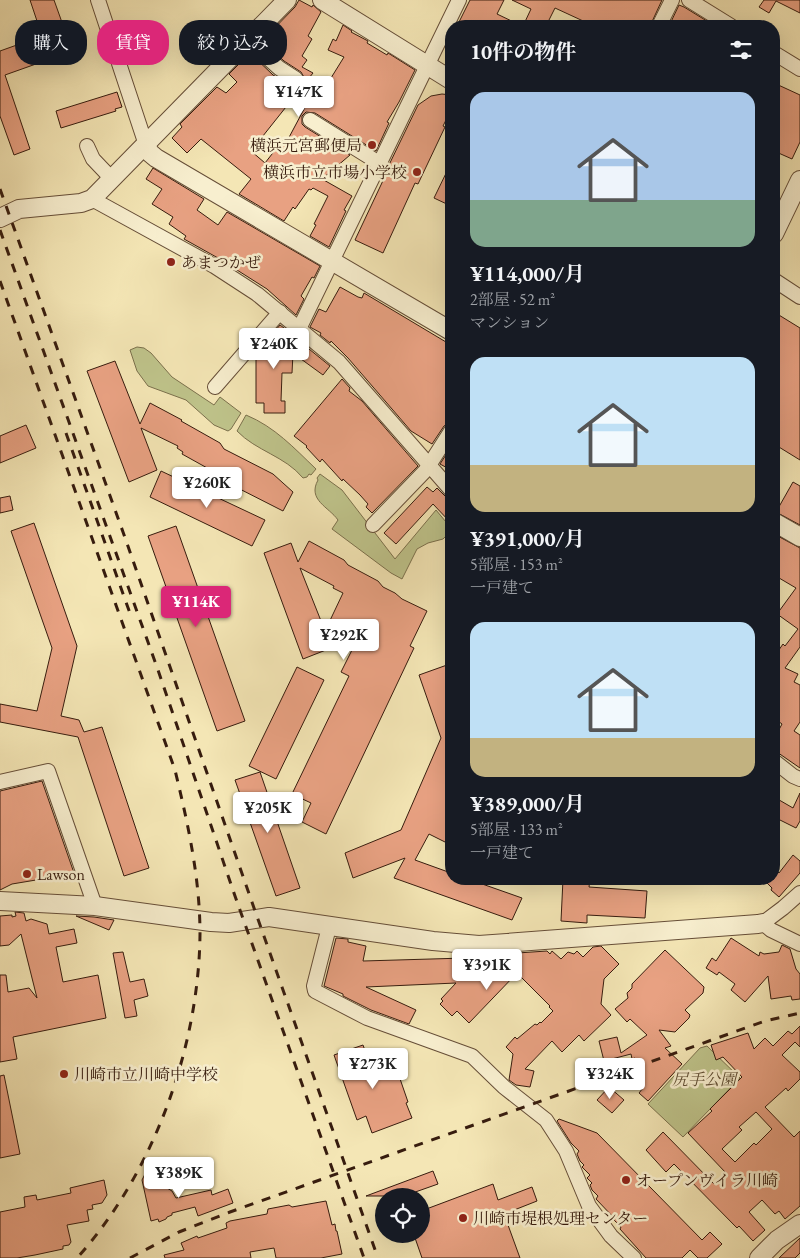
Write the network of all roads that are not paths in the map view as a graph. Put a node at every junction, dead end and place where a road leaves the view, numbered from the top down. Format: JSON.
{"nodes":[{"id":1,"x":98,"y":0,"type":"edge"},
{"id":2,"x":287,"y":0,"type":"edge"},
{"id":3,"x":322,"y":0,"type":"edge"},
{"id":4,"x":459,"y":0,"type":"edge"},
{"id":5,"x":672,"y":0,"type":"edge"},
{"id":6,"x":690,"y":0,"type":"edge"},
{"id":7,"x":268,"y":20,"type":"edge"},
{"id":8,"x":450,"y":20,"type":"edge"},
{"id":9,"x":662,"y":20,"type":"edge"},
{"id":10,"x":722,"y":20,"type":"edge"},
{"id":11,"x":445,"y":30,"type":"edge"},
{"id":12,"x":780,"y":57,"type":"edge"},
{"id":13,"x":224,"y":65,"type":"edge"},
{"id":14,"x":276,"y":65,"type":"edge"},
{"id":15,"x":428,"y":66,"type":"junction"},
{"id":16,"x":800,"y":69,"type":"edge"},
{"id":17,"x":445,"y":76,"type":"edge"},
{"id":18,"x":296,"y":79,"type":"dead end"},
{"id":19,"x":310,"y":120,"type":"dead end"},
{"id":20,"x":146,"y":145,"type":"junction"},
{"id":21,"x":86,"y":146,"type":"dead end"},
{"id":22,"x":379,"y":163,"type":"junction"},
{"id":23,"x":112,"y":179,"type":"junction"},
{"id":24,"x":800,"y":180,"type":"edge"},
{"id":25,"x":92,"y":200,"type":"junction"},
{"id":26,"x":0,"y":218,"type":"edge"},
{"id":27,"x":780,"y":222,"type":"edge"},
{"id":28,"x":332,"y":260,"type":"junction"},
{"id":29,"x":780,"y":284,"type":"edge"},
{"id":30,"x":800,"y":297,"type":"edge"},
{"id":31,"x":280,"y":312,"type":"junction"},
{"id":32,"x":445,"y":327,"type":"edge"},
{"id":33,"x":299,"y":329,"type":"junction"},
{"id":34,"x":215,"y":386,"type":"dead end"},
{"id":35,"x":445,"y":440,"type":"edge"},
{"id":36,"x":429,"y":464,"type":"junction"},
{"id":37,"x":445,"y":483,"type":"edge"},
{"id":38,"x":373,"y":525,"type":"dead end"},
{"id":39,"x":780,"y":525,"type":"edge"},
{"id":40,"x":800,"y":537,"type":"edge"},
{"id":41,"x":780,"y":766,"type":"edge"},
{"id":42,"x":800,"y":779,"type":"edge"},
{"id":43,"x":0,"y":782,"type":"edge"},
{"id":44,"x":800,"y":893,"type":"edge"},
{"id":45,"x":0,"y":901,"type":"edge"},
{"id":46,"x":95,"y":906,"type":"junction"},
{"id":47,"x":763,"y":923,"type":"junction"},
{"id":48,"x":329,"y":927,"type":"junction"},
{"id":49,"x":800,"y":944,"type":"edge"},
{"id":50,"x":800,"y":1224,"type":"edge"},
{"id":51,"x":634,"y":1258,"type":"edge"},
{"id":52,"x":759,"y":1258,"type":"edge"}],
"edges":[{"from":1,"to":20,"type":"street"},
{"from":2,"to":7,"type":"street"},
{"from":3,"to":15,"type":"street"},
{"from":4,"to":8,"type":"street"},
{"from":5,"to":9,"type":"street"},
{"from":6,"to":10,"type":"street"},
{"from":11,"to":15,"type":"street"},
{"from":12,"to":16,"type":"street"},
{"from":13,"to":20,"type":"street"},
{"from":14,"to":18,"type":"street"},
{"from":15,"to":17,"type":"street"},
{"from":15,"to":22,"type":"street"},
{"from":19,"to":22,"type":"street"},
{"from":20,"to":23,"type":"street"},
{"from":20,"to":28,"type":"street"},
{"from":21,"to":23,"type":"street"},
{"from":22,"to":28,"type":"street"},
{"from":23,"to":25,"type":"street"},
{"from":24,"to":27,"type":"street"},
{"from":25,"to":26,"type":"street"},
{"from":25,"to":31,"type":"street"},
{"from":28,"to":32,"type":"street"},
{"from":28,"to":33,"type":"street"},
{"from":29,"to":30,"type":"street"},
{"from":31,"to":33,"type":"street"},
{"from":31,"to":34,"type":"street"},
{"from":33,"to":36,"type":"street"},
{"from":35,"to":36,"type":"street"},
{"from":36,"to":37,"type":"street"},
{"from":36,"to":38,"type":"street"},
{"from":39,"to":40,"type":"street"},
{"from":41,"to":42,"type":"street"},
{"from":43,"to":46,"type":"street"},
{"from":44,"to":47,"type":"street"},
{"from":45,"to":46,"type":"street"},
{"from":46,"to":48,"type":"street"},
{"from":47,"to":48,"type":"street"},
{"from":47,"to":49,"type":"street"},
{"from":48,"to":51,"type":"street"},
{"from":50,"to":52,"type":"street"}]}
